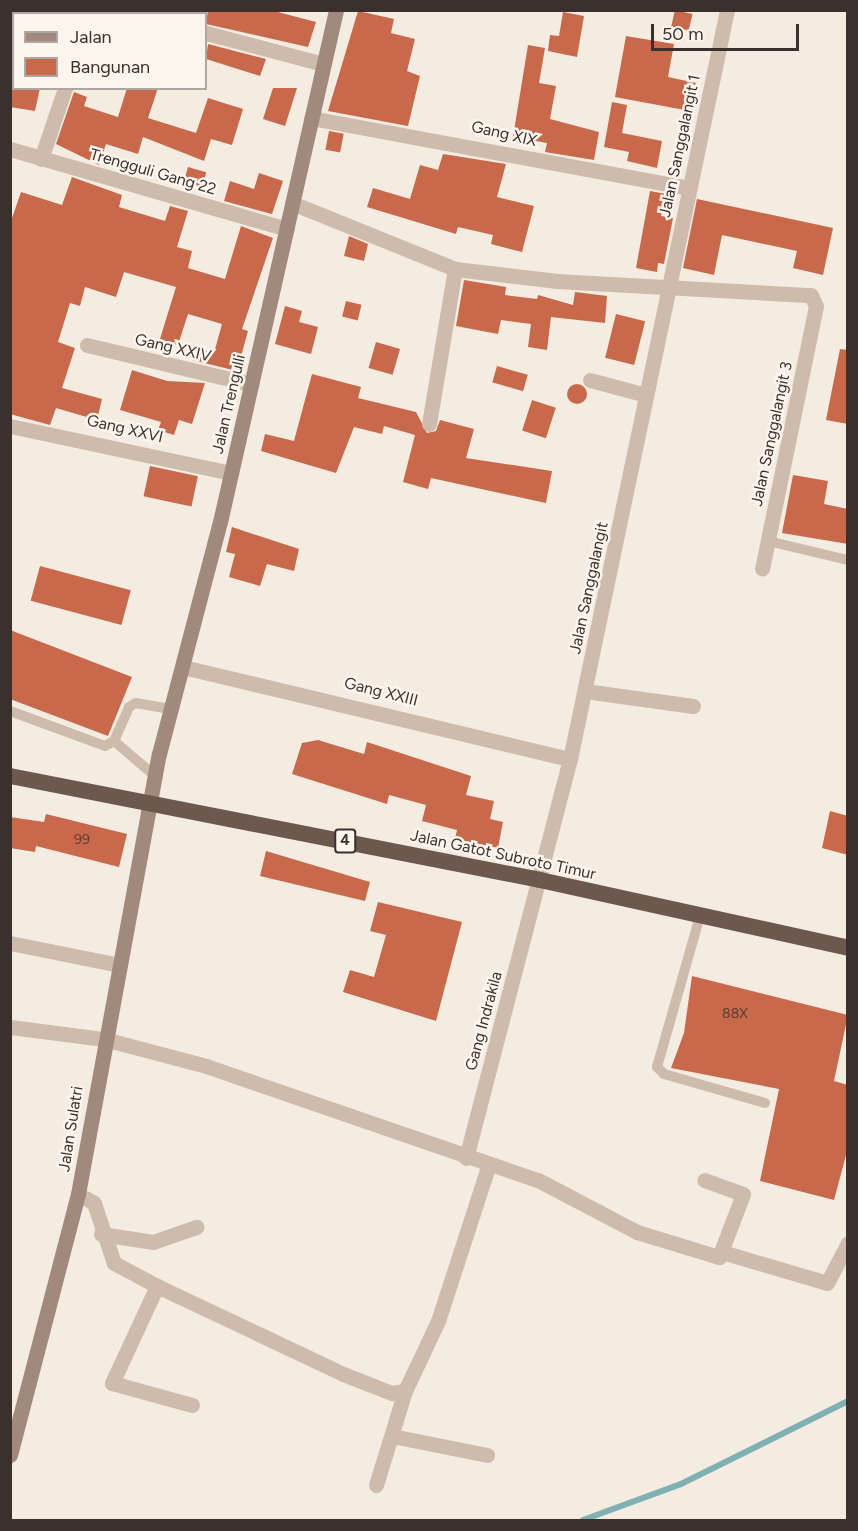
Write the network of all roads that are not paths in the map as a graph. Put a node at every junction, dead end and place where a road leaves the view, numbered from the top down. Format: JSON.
{"nodes":[{"id":1,"x":336,"y":10,"type":"edge"},
{"id":2,"x":728,"y":10,"type":"edge"},
{"id":3,"x":207,"y":33,"type":"edge"},
{"id":4,"x":323,"y":64,"type":"junction"},
{"id":5,"x":64,"y":90,"type":"edge"},
{"id":6,"x":311,"y":118,"type":"junction"},
{"id":7,"x":10,"y":149,"type":"edge"},
{"id":8,"x":41,"y":159,"type":"junction"},
{"id":9,"x":689,"y":188,"type":"junction"},
{"id":10,"x":292,"y":203,"type":"junction"},
{"id":11,"x":287,"y":229,"type":"junction"},
{"id":12,"x":455,"y":269,"type":"junction"},
{"id":13,"x":666,"y":289,"type":"junction"},
{"id":14,"x":87,"y":345,"type":"dead end"},
{"id":15,"x":590,"y":380,"type":"dead end"},
{"id":16,"x":251,"y":384,"type":"junction"},
{"id":17,"x":646,"y":395,"type":"junction"},
{"id":18,"x":429,"y":424,"type":"dead end"},
{"id":19,"x":10,"y":426,"type":"edge"},
{"id":20,"x":231,"y":473,"type":"junction"},
{"id":21,"x":768,"y":541,"type":"junction"},
{"id":22,"x":848,"y":560,"type":"edge"},
{"id":23,"x":762,"y":568,"type":"dead end"},
{"id":24,"x":183,"y":667,"type":"junction"},
{"id":25,"x":585,"y":691,"type":"junction"},
{"id":26,"x":693,"y":706,"type":"dead end"},
{"id":27,"x":171,"y":709,"type":"junction"},
{"id":28,"x":10,"y":711,"type":"edge"},
{"id":29,"x":114,"y":741,"type":"junction"},
{"id":30,"x":570,"y":759,"type":"junction"},
{"id":31,"x":154,"y":775,"type":"junction"},
{"id":32,"x":10,"y":776,"type":"edge"},
{"id":33,"x":150,"y":804,"type":"junction"},
{"id":34,"x":538,"y":886,"type":"junction"},
{"id":35,"x":700,"y":916,"type":"junction"},
{"id":36,"x":10,"y":944,"type":"edge"},
{"id":37,"x":848,"y":948,"type":"edge"},
{"id":38,"x":118,"y":966,"type":"junction"},
{"id":39,"x":10,"y":1027,"type":"edge"},
{"id":40,"x":104,"y":1040,"type":"junction"},
{"id":41,"x":765,"y":1103,"type":"dead end"},
{"id":42,"x":466,"y":1158,"type":"junction"},
{"id":43,"x":489,"y":1164,"type":"junction"},
{"id":44,"x":704,"y":1180,"type":"dead end"},
{"id":45,"x":78,"y":1194,"type":"junction"},
{"id":46,"x":196,"y":1227,"type":"dead end"},
{"id":47,"x":101,"y":1234,"type":"junction"},
{"id":48,"x":848,"y":1243,"type":"edge"},
{"id":49,"x":722,"y":1252,"type":"junction"},
{"id":50,"x":157,"y":1286,"type":"junction"},
{"id":51,"x":405,"y":1391,"type":"junction"},
{"id":52,"x":192,"y":1405,"type":"dead end"},
{"id":53,"x":392,"y":1436,"type":"junction"},
{"id":54,"x":10,"y":1455,"type":"edge"},
{"id":55,"x":487,"y":1455,"type":"dead end"},
{"id":56,"x":376,"y":1485,"type":"dead end"}],
"edges":[{"from":1,"to":4,"type":"main road","name":"Jalan Trengulli"},
{"from":2,"to":9,"type":"street","name":"Jalan Sanggalangit 1"},
{"from":3,"to":4,"type":"street"},
{"from":4,"to":6,"type":"main road","name":"Jalan Trengulli"},
{"from":5,"to":8,"type":"street"},
{"from":6,"to":9,"type":"street","name":"Gang XIX"},
{"from":6,"to":10,"type":"main road","name":"Jalan Trengulli"},
{"from":7,"to":8,"type":"street","name":"Trengguli Gang 22"},
{"from":8,"to":11,"type":"street","name":"Trengguli Gang 22"},
{"from":9,"to":13,"type":"street","name":"Jalan Sanggalangit 1"},
{"from":10,"to":11,"type":"main road","name":"Jalan Trengulli"},
{"from":10,"to":12,"type":"street"},
{"from":11,"to":16,"type":"main road","name":"Jalan Trengulli"},
{"from":12,"to":13,"type":"street"},
{"from":12,"to":18,"type":"street"},
{"from":13,"to":17,"type":"street","name":"Jalan Sanggalangit"},
{"from":13,"to":21,"type":"street","name":"Jalan Sanggalangit 3"},
{"from":14,"to":16,"type":"street","name":"Gang XXIV"},
{"from":15,"to":17,"type":"street"},
{"from":16,"to":20,"type":"main road","name":"Jalan Trengulli"},
{"from":17,"to":25,"type":"street","name":"Jalan Sanggalangit"},
{"from":19,"to":20,"type":"street","name":"Gang XXVI"},
{"from":20,"to":24,"type":"main road","name":"Jalan Trengulli"},
{"from":21,"to":22,"type":"lane"},
{"from":21,"to":23,"type":"street","name":"Jalan Sanggalangit 3"},
{"from":24,"to":27,"type":"main road","name":"Jalan Trengulli"},
{"from":24,"to":30,"type":"street","name":"Gang XXIII"},
{"from":25,"to":26,"type":"street"},
{"from":25,"to":30,"type":"street","name":"Jalan Sanggalangit"},
{"from":27,"to":29,"type":"lane"},
{"from":27,"to":31,"type":"main road","name":"Jalan Trengulli"},
{"from":28,"to":29,"type":"lane"},
{"from":29,"to":31,"type":"lane"},
{"from":30,"to":34,"type":"street","name":"Jalan Sanggalangit"},
{"from":31,"to":33,"type":"main road","name":"Jalan Trengulli"},
{"from":32,"to":33,"type":"highway","number":"4"},
{"from":33,"to":34,"type":"highway","name":"Jalan Gatot Subroto Timur","number":"4"},
{"from":33,"to":38,"type":"main road","name":"Jalan Sulatri"},
{"from":34,"to":35,"type":"highway","name":"Jalan Gatot Subroto Timur","number":"4"},
{"from":34,"to":42,"type":"street","name":"Gang Indrakila"},
{"from":35,"to":37,"type":"highway","name":"Jalan Gatot Subroto Timur","number":"4"},
{"from":35,"to":41,"type":"lane"},
{"from":36,"to":38,"type":"street"},
{"from":38,"to":40,"type":"main road","name":"Jalan Sulatri"},
{"from":39,"to":40,"type":"street"},
{"from":40,"to":42,"type":"street"},
{"from":40,"to":45,"type":"main road","name":"Jalan Sulatri"},
{"from":42,"to":43,"type":"street"},
{"from":43,"to":49,"type":"street"},
{"from":43,"to":51,"type":"street"},
{"from":44,"to":49,"type":"street"},
{"from":45,"to":47,"type":"street"},
{"from":45,"to":54,"type":"main road","name":"Jalan Sulatri"},
{"from":46,"to":47,"type":"street"},
{"from":47,"to":50,"type":"street"},
{"from":48,"to":49,"type":"street"},
{"from":50,"to":51,"type":"street"},
{"from":50,"to":52,"type":"street"},
{"from":51,"to":53,"type":"street"},
{"from":53,"to":55,"type":"street"},
{"from":53,"to":56,"type":"street"}]}
